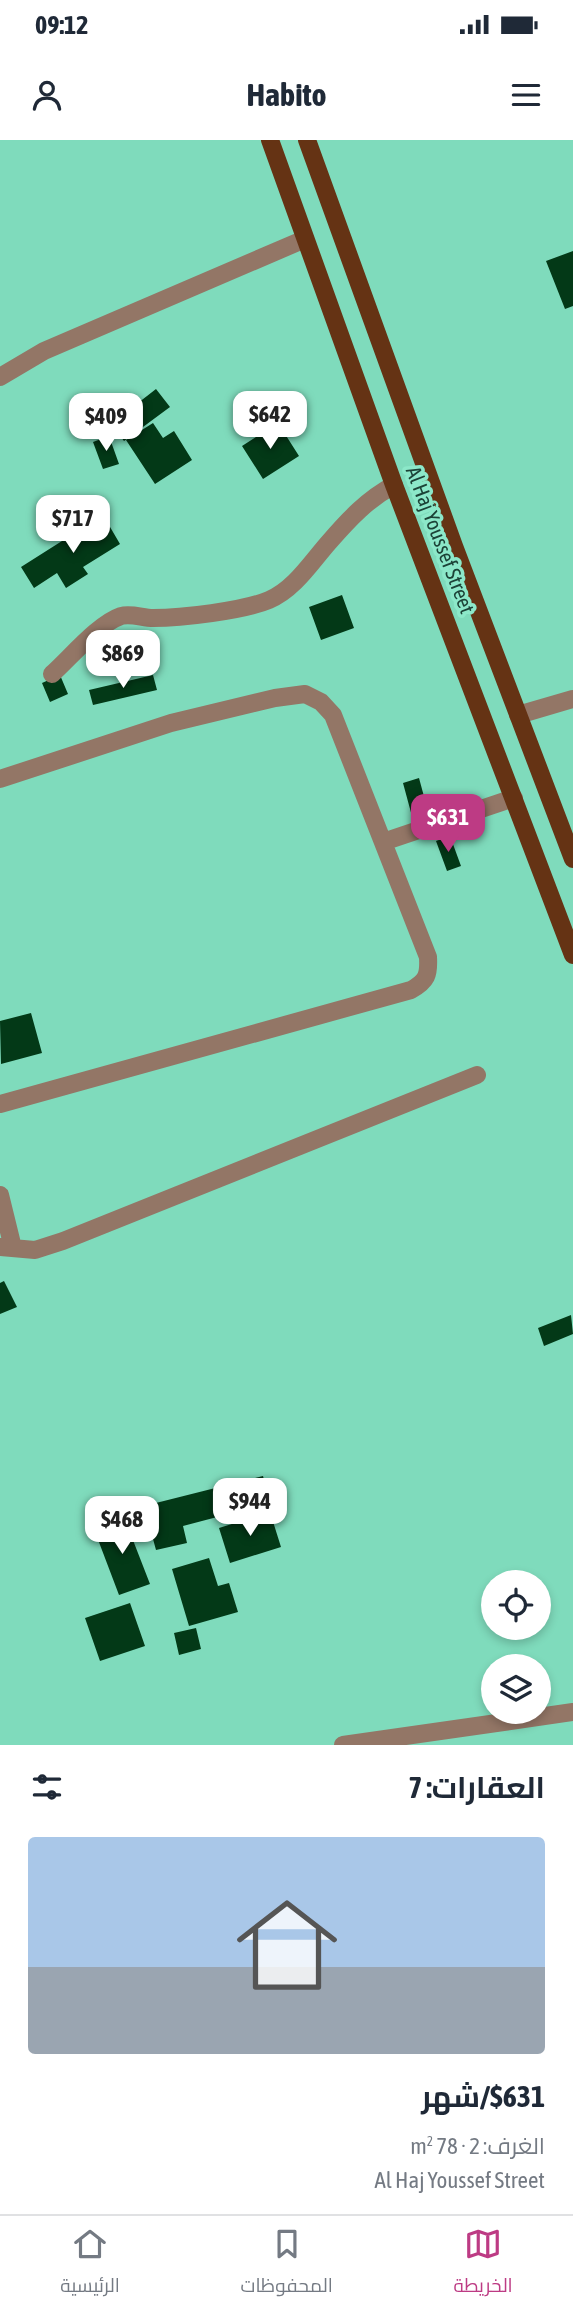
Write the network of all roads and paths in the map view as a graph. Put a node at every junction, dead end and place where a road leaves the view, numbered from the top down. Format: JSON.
{"nodes":[{"id":1,"x":270,"y":140,"type":"edge"},
{"id":2,"x":307,"y":140,"type":"edge"},
{"id":3,"x":305,"y":239,"type":"junction"},
{"id":4,"x":0,"y":377,"type":"edge"},
{"id":5,"x":394,"y":485,"type":"junction"},
{"id":6,"x":52,"y":674,"type":"dead end"},
{"id":7,"x":573,"y":699,"type":"edge"},
{"id":8,"x":518,"y":715,"type":"junction"},
{"id":9,"x":0,"y":779,"type":"edge"},
{"id":10,"x":514,"y":799,"type":"junction"},
{"id":11,"x":383,"y":842,"type":"junction"},
{"id":12,"x":573,"y":859,"type":"edge"},
{"id":13,"x":573,"y":955,"type":"edge"},
{"id":14,"x":477,"y":1075,"type":"dead end"},
{"id":15,"x":0,"y":1104,"type":"edge"},
{"id":16,"x":0,"y":1195,"type":"edge"},
{"id":17,"x":6,"y":1248,"type":"edge"},
{"id":18,"x":573,"y":1712,"type":"edge"},
{"id":19,"x":344,"y":1745,"type":"edge"}],
"edges":[{"from":1,"to":3,"type":"main road","name":"Al Haj Youssef Street"},
{"from":2,"to":8,"type":"main road","name":"Al Haj Youssef Street"},
{"from":3,"to":4,"type":"street"},
{"from":3,"to":5,"type":"main road","name":"Al Haj Youssef Street"},
{"from":5,"to":6,"type":"street"},
{"from":5,"to":10,"type":"main road","name":"Al Haj Youssef Street"},
{"from":7,"to":8,"type":"street"},
{"from":8,"to":12,"type":"main road","name":"Al Haj Youssef Street"},
{"from":9,"to":11,"type":"street"},
{"from":10,"to":11,"type":"street"},
{"from":10,"to":13,"type":"main road","name":"Al Haj Youssef Street"},
{"from":11,"to":15,"type":"street"},
{"from":14,"to":17,"type":"street"},
{"from":16,"to":17,"type":"street"},
{"from":18,"to":19,"type":"street"}]}
